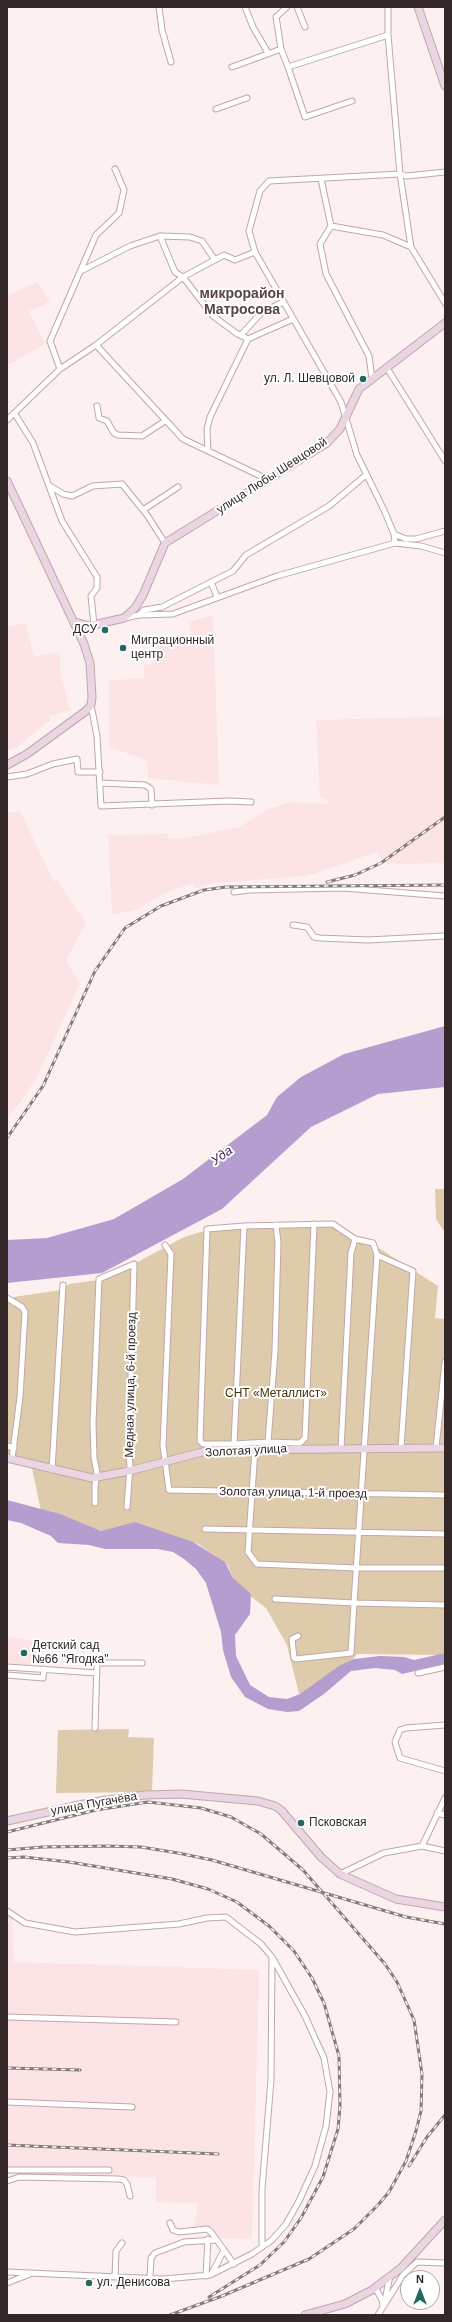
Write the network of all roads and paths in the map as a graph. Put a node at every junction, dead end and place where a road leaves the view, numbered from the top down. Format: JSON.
{"nodes":[{"id":1,"x":159,"y":7,"type":"edge"},
{"id":2,"x":245,"y":7,"type":"edge"},
{"id":3,"x":287,"y":7,"type":"edge"},
{"id":4,"x":297,"y":7,"type":"edge"},
{"id":5,"x":388,"y":7,"type":"edge"},
{"id":6,"x":418,"y":7,"type":"edge"},
{"id":7,"x":306,"y":27,"type":"dead end"},
{"id":8,"x":388,"y":35,"type":"junction"},
{"id":9,"x":281,"y":49,"type":"junction"},
{"id":10,"x":268,"y":53,"type":"junction"},
{"id":11,"x":170,"y":62,"type":"dead end"},
{"id":12,"x":232,"y":67,"type":"dead end"},
{"id":13,"x":288,"y":67,"type":"junction"},
{"id":14,"x":445,"y":86,"type":"edge"},
{"id":15,"x":247,"y":98,"type":"dead end"},
{"id":16,"x":352,"y":101,"type":"dead end"},
{"id":17,"x":216,"y":109,"type":"dead end"},
{"id":18,"x":115,"y":168,"type":"dead end"},
{"id":19,"x":445,"y":172,"type":"edge"},
{"id":20,"x":400,"y":174,"type":"junction"},
{"id":21,"x":321,"y":179,"type":"junction"},
{"id":22,"x":331,"y":226,"type":"junction"},
{"id":23,"x":160,"y":236,"type":"junction"},
{"id":24,"x":411,"y":247,"type":"junction"},
{"id":25,"x":255,"y":252,"type":"junction"},
{"id":26,"x":215,"y":260,"type":"junction"},
{"id":27,"x":81,"y":272,"type":"junction"},
{"id":28,"x":183,"y":277,"type":"junction"},
{"id":29,"x":283,"y":302,"type":"junction"},
{"id":30,"x":445,"y":303,"type":"edge"},
{"id":31,"x":293,"y":319,"type":"junction"},
{"id":32,"x":445,"y":323,"type":"edge"},
{"id":33,"x":241,"y":335,"type":"junction"},
{"id":34,"x":248,"y":338,"type":"junction"},
{"id":35,"x":96,"y":345,"type":"junction"},
{"id":36,"x":387,"y":368,"type":"junction"},
{"id":37,"x":60,"y":369,"type":"junction"},
{"id":38,"x":372,"y":379,"type":"junction"},
{"id":39,"x":97,"y":406,"type":"dead end"},
{"id":40,"x":15,"y":414,"type":"junction"},
{"id":41,"x":345,"y":415,"type":"junction"},
{"id":42,"x":7,"y":420,"type":"edge"},
{"id":43,"x":165,"y":421,"type":"junction"},
{"id":44,"x":208,"y":451,"type":"junction"},
{"id":45,"x":445,"y":461,"type":"edge"},
{"id":46,"x":366,"y":475,"type":"junction"},
{"id":47,"x":269,"y":480,"type":"junction"},
{"id":48,"x":7,"y":481,"type":"edge"},
{"id":49,"x":50,"y":486,"type":"junction"},
{"id":50,"x":178,"y":487,"type":"dead end"},
{"id":51,"x":143,"y":510,"type":"junction"},
{"id":52,"x":445,"y":531,"type":"edge"},
{"id":53,"x":394,"y":534,"type":"junction"},
{"id":54,"x":395,"y":542,"type":"junction"},
{"id":55,"x":165,"y":543,"type":"junction"},
{"id":56,"x":445,"y":554,"type":"edge"},
{"id":57,"x":211,"y":582,"type":"junction"},
{"id":58,"x":217,"y":598,"type":"junction"},
{"id":59,"x":139,"y":615,"type":"junction"},
{"id":60,"x":124,"y":618,"type":"junction"},
{"id":61,"x":75,"y":622,"type":"junction"},
{"id":62,"x":92,"y":625,"type":"junction"},
{"id":63,"x":84,"y":644,"type":"junction"},
{"id":64,"x":91,"y":705,"type":"junction"},
{"id":65,"x":7,"y":765,"type":"edge"},
{"id":66,"x":100,"y":772,"type":"junction"},
{"id":67,"x":7,"y":777,"type":"edge"},
{"id":68,"x":100,"y":783,"type":"junction"},
{"id":69,"x":251,"y":802,"type":"dead end"},
{"id":70,"x":152,"y":805,"type":"junction"},
{"id":71,"x":234,"y":892,"type":"dead end"},
{"id":72,"x":445,"y":896,"type":"edge"},
{"id":73,"x":293,"y":925,"type":"dead end"},
{"id":74,"x":445,"y":936,"type":"edge"},
{"id":75,"x":314,"y":1224,"type":"junction"},
{"id":76,"x":276,"y":1225,"type":"junction"},
{"id":77,"x":244,"y":1226,"type":"junction"},
{"id":78,"x":355,"y":1239,"type":"junction"},
{"id":79,"x":165,"y":1245,"type":"dead end"},
{"id":80,"x":377,"y":1255,"type":"junction"},
{"id":81,"x":64,"y":1286,"type":"dead end"},
{"id":82,"x":7,"y":1298,"type":"edge"},
{"id":83,"x":445,"y":1362,"type":"edge"},
{"id":84,"x":234,"y":1444,"type":"junction"},
{"id":85,"x":267,"y":1444,"type":"junction"},
{"id":86,"x":7,"y":1446,"type":"edge"},
{"id":87,"x":14,"y":1448,"type":"junction"},
{"id":88,"x":341,"y":1448,"type":"junction"},
{"id":89,"x":363,"y":1448,"type":"junction"},
{"id":90,"x":401,"y":1448,"type":"junction"},
{"id":91,"x":436,"y":1448,"type":"junction"},
{"id":92,"x":445,"y":1448,"type":"edge"},
{"id":93,"x":255,"y":1449,"type":"junction"},
{"id":94,"x":9,"y":1458,"type":"edge"},
{"id":95,"x":166,"y":1462,"type":"junction"},
{"id":96,"x":52,"y":1470,"type":"junction"},
{"id":97,"x":129,"y":1471,"type":"junction"},
{"id":98,"x":96,"y":1478,"type":"junction"},
{"id":99,"x":252,"y":1492,"type":"junction"},
{"id":100,"x":360,"y":1494,"type":"junction"},
{"id":101,"x":445,"y":1495,"type":"edge"},
{"id":102,"x":95,"y":1503,"type":"dead end"},
{"id":103,"x":127,"y":1506,"type":"dead end"},
{"id":104,"x":205,"y":1529,"type":"dead end"},
{"id":105,"x":250,"y":1529,"type":"junction"},
{"id":106,"x":358,"y":1533,"type":"junction"},
{"id":107,"x":445,"y":1534,"type":"edge"},
{"id":108,"x":356,"y":1568,"type":"junction"},
{"id":109,"x":445,"y":1568,"type":"edge"},
{"id":110,"x":275,"y":1599,"type":"dead end"},
{"id":111,"x":354,"y":1603,"type":"junction"},
{"id":112,"x":445,"y":1605,"type":"edge"},
{"id":113,"x":298,"y":1636,"type":"dead end"},
{"id":114,"x":142,"y":1663,"type":"dead end"},
{"id":115,"x":7,"y":1667,"type":"edge"},
{"id":116,"x":445,"y":1667,"type":"edge"},
{"id":117,"x":44,"y":1669,"type":"junction"},
{"id":118,"x":97,"y":1673,"type":"junction"},
{"id":119,"x":418,"y":1673,"type":"dead end"},
{"id":120,"x":7,"y":1675,"type":"edge"},
{"id":121,"x":445,"y":1725,"type":"edge"},
{"id":122,"x":95,"y":1728,"type":"dead end"},
{"id":123,"x":445,"y":1771,"type":"edge"},
{"id":124,"x":445,"y":1798,"type":"edge"},
{"id":125,"x":437,"y":1813,"type":"junction"},
{"id":126,"x":445,"y":1814,"type":"edge"},
{"id":127,"x":7,"y":1821,"type":"edge"},
{"id":128,"x":422,"y":1846,"type":"junction"},
{"id":129,"x":445,"y":1851,"type":"edge"},
{"id":130,"x":340,"y":1874,"type":"junction"},
{"id":131,"x":445,"y":1906,"type":"edge"},
{"id":132,"x":7,"y":1911,"type":"edge"},
{"id":133,"x":272,"y":1957,"type":"junction"},
{"id":134,"x":7,"y":2017,"type":"edge"},
{"id":135,"x":176,"y":2022,"type":"dead end"},
{"id":136,"x":7,"y":2102,"type":"edge"},
{"id":137,"x":132,"y":2107,"type":"dead end"},
{"id":138,"x":7,"y":2170,"type":"edge"},
{"id":139,"x":109,"y":2170,"type":"dead end"},
{"id":140,"x":7,"y":2181,"type":"edge"},
{"id":141,"x":130,"y":2196,"type":"dead end"},
{"id":142,"x":445,"y":2220,"type":"edge"},
{"id":143,"x":170,"y":2223,"type":"dead end"},
{"id":144,"x":208,"y":2240,"type":"junction"},
{"id":145,"x":216,"y":2240,"type":"junction"},
{"id":146,"x":122,"y":2243,"type":"dead end"},
{"id":147,"x":262,"y":2247,"type":"junction"},
{"id":148,"x":224,"y":2250,"type":"junction"},
{"id":149,"x":445,"y":2263,"type":"edge"},
{"id":150,"x":234,"y":2264,"type":"junction"},
{"id":151,"x":7,"y":2272,"type":"edge"},
{"id":152,"x":32,"y":2273,"type":"junction"},
{"id":153,"x":208,"y":2275,"type":"junction"},
{"id":154,"x":390,"y":2276,"type":"junction"},
{"id":155,"x":115,"y":2277,"type":"junction"},
{"id":156,"x":150,"y":2278,"type":"junction"},
{"id":157,"x":7,"y":2283,"type":"edge"},
{"id":158,"x":375,"y":2287,"type":"junction"},
{"id":159,"x":383,"y":2306,"type":"junction"},
{"id":160,"x":305,"y":2315,"type":"edge"},
{"id":161,"x":378,"y":2315,"type":"edge"}],
"edges":[{"from":1,"to":11,"type":"street"},
{"from":2,"to":10,"type":"street"},
{"from":3,"to":9,"type":"street"},
{"from":4,"to":7,"type":"street"},
{"from":5,"to":8,"type":"street"},
{"from":6,"to":14,"type":"street"},
{"from":8,"to":13,"type":"street"},
{"from":8,"to":20,"type":"street"},
{"from":9,"to":10,"type":"street"},
{"from":9,"to":13,"type":"street"},
{"from":10,"to":12,"type":"street"},
{"from":13,"to":16,"type":"street"},
{"from":15,"to":17,"type":"street"},
{"from":18,"to":27,"type":"street"},
{"from":19,"to":20,"type":"street"},
{"from":20,"to":21,"type":"street"},
{"from":20,"to":24,"type":"street"},
{"from":21,"to":22,"type":"street"},
{"from":21,"to":25,"type":"street"},
{"from":22,"to":24,"type":"street"},
{"from":22,"to":38,"type":"street"},
{"from":23,"to":26,"type":"street"},
{"from":23,"to":27,"type":"street"},
{"from":23,"to":28,"type":"street"},
{"from":24,"to":30,"type":"street"},
{"from":25,"to":26,"type":"street"},
{"from":25,"to":29,"type":"street"},
{"from":26,"to":28,"type":"street"},
{"from":27,"to":37,"type":"street"},
{"from":28,"to":33,"type":"street"},
{"from":28,"to":35,"type":"street"},
{"from":29,"to":31,"type":"street"},
{"from":29,"to":33,"type":"street"},
{"from":31,"to":34,"type":"street"},
{"from":31,"to":41,"type":"street"},
{"from":32,"to":36,"type":"street","name":"улица Любы Шевцовой"},
{"from":33,"to":34,"type":"street"},
{"from":34,"to":44,"type":"street"},
{"from":35,"to":37,"type":"street"},
{"from":35,"to":43,"type":"street"},
{"from":36,"to":38,"type":"street","name":"улица Любы Шевцовой"},
{"from":36,"to":45,"type":"street"},
{"from":37,"to":40,"type":"street"},
{"from":38,"to":41,"type":"street","name":"улица Любы Шевцовой"},
{"from":39,"to":43,"type":"street"},
{"from":40,"to":42,"type":"street"},
{"from":40,"to":49,"type":"street"},
{"from":41,"to":46,"type":"street"},
{"from":41,"to":47,"type":"street","name":"улица Любы Шевцовой"},
{"from":43,"to":44,"type":"street"},
{"from":44,"to":47,"type":"street"},
{"from":46,"to":53,"type":"street"},
{"from":46,"to":57,"type":"street"},
{"from":47,"to":55,"type":"street","name":"улица Любы Шевцовой"},
{"from":48,"to":61,"type":"street"},
{"from":49,"to":51,"type":"street"},
{"from":49,"to":62,"type":"street"},
{"from":50,"to":51,"type":"street"},
{"from":51,"to":55,"type":"street"},
{"from":52,"to":53,"type":"street"},
{"from":53,"to":54,"type":"street"},
{"from":54,"to":56,"type":"street"},
{"from":54,"to":58,"type":"street"},
{"from":55,"to":60,"type":"street"},
{"from":57,"to":58,"type":"street"},
{"from":57,"to":59,"type":"street"},
{"from":58,"to":59,"type":"street"},
{"from":59,"to":60,"type":"street"},
{"from":60,"to":62,"type":"street"},
{"from":61,"to":62,"type":"street"},
{"from":61,"to":63,"type":"street"},
{"from":62,"to":63,"type":"street"},
{"from":63,"to":64,"type":"street"},
{"from":64,"to":65,"type":"street"},
{"from":64,"to":66,"type":"street"},
{"from":66,"to":67,"type":"street"},
{"from":66,"to":68,"type":"street"},
{"from":68,"to":70,"type":"street"},
{"from":68,"to":70,"type":"street"},
{"from":69,"to":70,"type":"street"},
{"from":71,"to":72,"type":"street"},
{"from":73,"to":74,"type":"street"},
{"from":75,"to":76,"type":"street"},
{"from":75,"to":78,"type":"street"},
{"from":75,"to":85,"type":"street"},
{"from":76,"to":77,"type":"street"},
{"from":76,"to":85,"type":"street"},
{"from":77,"to":84,"type":"street"},
{"from":77,"to":84,"type":"street"},
{"from":78,"to":80,"type":"street"},
{"from":78,"to":88,"type":"street"},
{"from":79,"to":95,"type":"street"},
{"from":80,"to":89,"type":"street"},
{"from":80,"to":90,"type":"street"},
{"from":81,"to":96,"type":"street"},
{"from":82,"to":87,"type":"street"},
{"from":83,"to":91,"type":"street"},
{"from":84,"to":85,"type":"street"},
{"from":85,"to":88,"type":"street","name":"Золотая улица"},
{"from":85,"to":93,"type":"street","name":"Золотая улица"},
{"from":86,"to":87,"type":"street"},
{"from":87,"to":94,"type":"street"},
{"from":88,"to":89,"type":"street","name":"Золотая улица"},
{"from":89,"to":90,"type":"street","name":"Золотая улица"},
{"from":89,"to":100,"type":"street"},
{"from":90,"to":91,"type":"street","name":"Золотая улица"},
{"from":91,"to":92,"type":"street","name":"Золотая улица"},
{"from":93,"to":95,"type":"street","name":"Золотая улица"},
{"from":93,"to":99,"type":"street"},
{"from":94,"to":96,"type":"street","name":"Золотая улица"},
{"from":95,"to":97,"type":"street","name":"Золотая улица"},
{"from":95,"to":99,"type":"street","name":"Золотая улица, 1-й проезд"},
{"from":96,"to":98,"type":"street","name":"Золотая улица"},
{"from":97,"to":98,"type":"street","name":"Золотая улица"},
{"from":97,"to":98,"type":"street","name":"Медная улица, 6-й проезд"},
{"from":97,"to":103,"type":"street","name":"Медная улица, 6-й проезд"},
{"from":98,"to":102,"type":"street"},
{"from":99,"to":100,"type":"street","name":"Золотая улица, 1-й проезд"},
{"from":99,"to":105,"type":"street"},
{"from":100,"to":101,"type":"street","name":"Золотая улица, 1-й проезд"},
{"from":100,"to":106,"type":"street"},
{"from":104,"to":105,"type":"street"},
{"from":105,"to":106,"type":"street"},
{"from":105,"to":108,"type":"street"},
{"from":106,"to":107,"type":"street"},
{"from":106,"to":108,"type":"street"},
{"from":108,"to":109,"type":"street"},
{"from":108,"to":111,"type":"street"},
{"from":110,"to":111,"type":"street"},
{"from":111,"to":112,"type":"street"},
{"from":111,"to":113,"type":"street"},
{"from":114,"to":118,"type":"street"},
{"from":115,"to":117,"type":"street"},
{"from":116,"to":119,"type":"street"},
{"from":117,"to":118,"type":"street"},
{"from":117,"to":120,"type":"street"},
{"from":118,"to":122,"type":"street"},
{"from":121,"to":123,"type":"street"},
{"from":124,"to":125,"type":"street"},
{"from":125,"to":126,"type":"street"},
{"from":125,"to":128,"type":"street"},
{"from":127,"to":130,"type":"street","name":"улица Пугачёва"},
{"from":128,"to":129,"type":"street"},
{"from":128,"to":130,"type":"street"},
{"from":130,"to":131,"type":"street","name":"улица Пугачёва"},
{"from":132,"to":133,"type":"street"},
{"from":133,"to":147,"type":"street"},
{"from":133,"to":147,"type":"street"},
{"from":134,"to":135,"type":"street"},
{"from":136,"to":137,"type":"street"},
{"from":138,"to":139,"type":"street"},
{"from":140,"to":141,"type":"street"},
{"from":142,"to":154,"type":"street"},
{"from":143,"to":145,"type":"street"},
{"from":144,"to":145,"type":"street"},
{"from":144,"to":153,"type":"street"},
{"from":144,"to":156,"type":"street"},
{"from":145,"to":148,"type":"street"},
{"from":146,"to":155,"type":"street"},
{"from":147,"to":150,"type":"street"},
{"from":148,"to":150,"type":"street"},
{"from":148,"to":153,"type":"street"},
{"from":149,"to":159,"type":"street"},
{"from":150,"to":153,"type":"street"},
{"from":151,"to":152,"type":"street"},
{"from":152,"to":155,"type":"street"},
{"from":152,"to":157,"type":"street"},
{"from":153,"to":156,"type":"street"},
{"from":154,"to":158,"type":"street"},
{"from":154,"to":159,"type":"street"},
{"from":155,"to":156,"type":"street"},
{"from":158,"to":159,"type":"street"},
{"from":158,"to":160,"type":"street"},
{"from":159,"to":161,"type":"street"}]}
